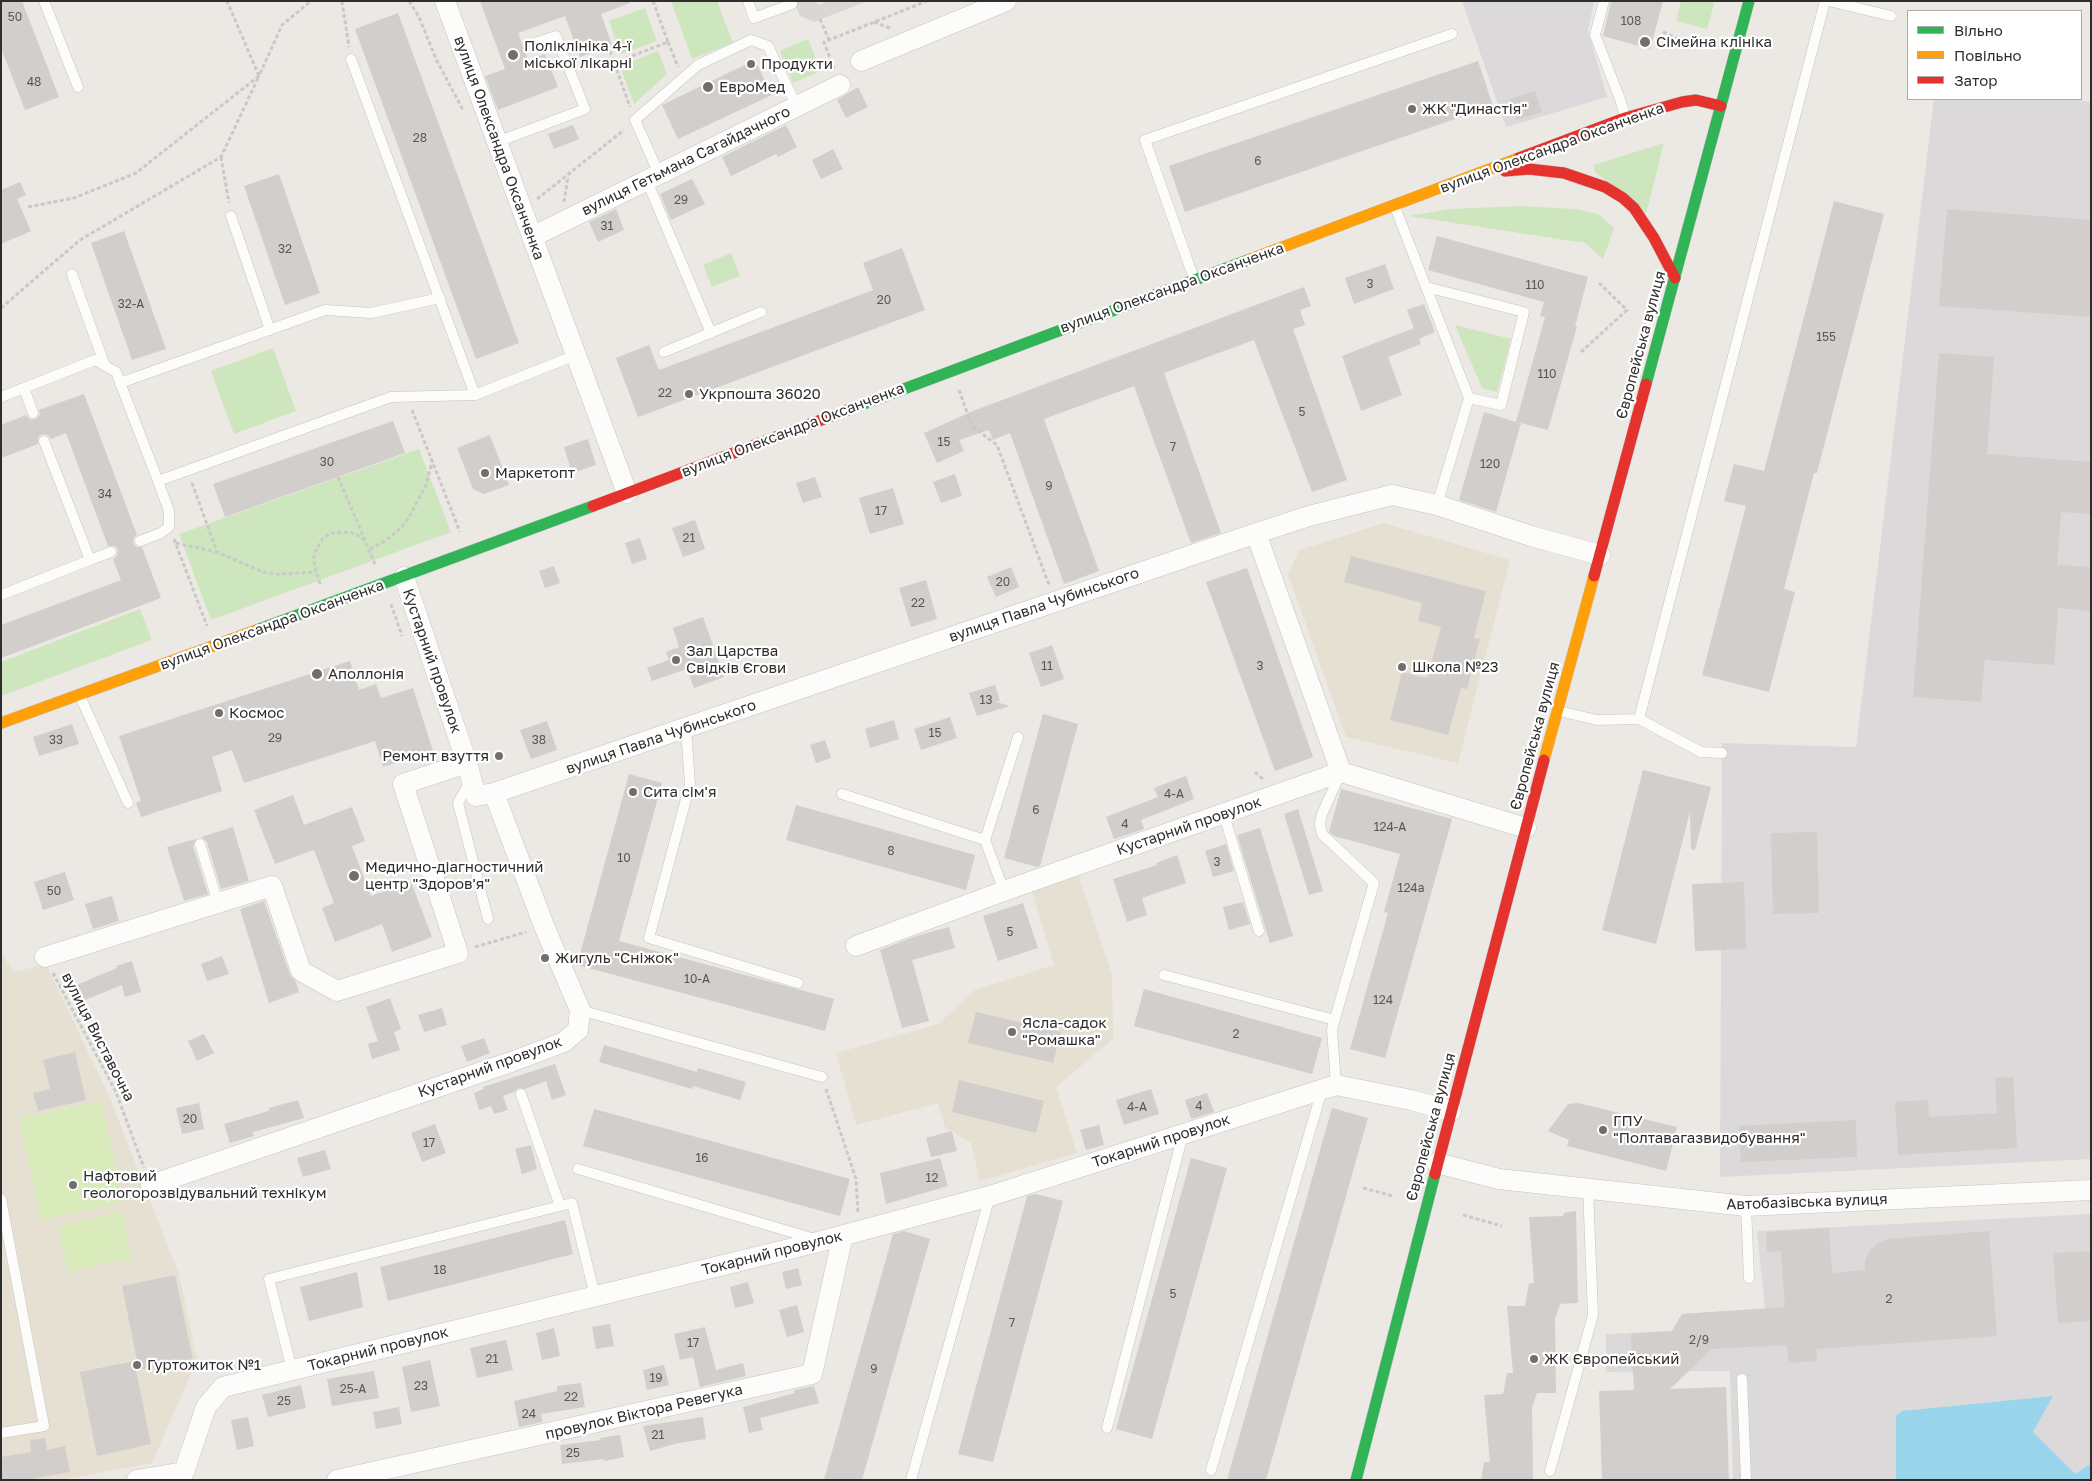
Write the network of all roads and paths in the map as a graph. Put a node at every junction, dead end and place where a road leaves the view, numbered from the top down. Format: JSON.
{"nodes":[{"id":1,"x":44,"y":1,"type":"edge"},
{"id":2,"x":227,"y":1,"type":"edge"},
{"id":3,"x":311,"y":1,"type":"edge"},
{"id":4,"x":342,"y":1,"type":"edge"},
{"id":5,"x":409,"y":1,"type":"edge"},
{"id":6,"x":445,"y":1,"type":"edge"},
{"id":7,"x":653,"y":1,"type":"edge"},
{"id":8,"x":748,"y":1,"type":"edge"},
{"id":9,"x":912,"y":1,"type":"edge"},
{"id":10,"x":927,"y":1,"type":"edge"},
{"id":11,"x":1006,"y":1,"type":"edge"},
{"id":12,"x":1604,"y":1,"type":"edge"},
{"id":13,"x":1749,"y":1,"type":"edge"},
{"id":14,"x":1825,"y":1,"type":"edge"},
{"id":15,"x":1829,"y":1,"type":"edge"},
{"id":16,"x":792,"y":4,"type":"dead end"},
{"id":17,"x":914,"y":6,"type":"junction"},
{"id":18,"x":1891,"y":16,"type":"dead end"},
{"id":19,"x":820,"y":19,"type":"dead end"},
{"id":20,"x":1663,"y":32,"type":"dead end"},
{"id":21,"x":1452,"y":34,"type":"dead end"},
{"id":22,"x":829,"y":40,"type":"junction"},
{"id":23,"x":668,"y":42,"type":"junction"},
{"id":24,"x":535,"y":43,"type":"dead end"},
{"id":25,"x":1696,"y":47,"type":"dead end"},
{"id":26,"x":610,"y":51,"type":"dead end"},
{"id":27,"x":351,"y":60,"type":"joint"},
{"id":28,"x":860,"y":61,"type":"dead end"},
{"id":29,"x":614,"y":62,"type":"junction"},
{"id":30,"x":259,"y":76,"type":"junction"},
{"id":31,"x":683,"y":79,"type":"junction"},
{"id":32,"x":840,"y":85,"type":"joint"},
{"id":33,"x":78,"y":87,"type":"dead end"},
{"id":34,"x":1721,"y":106,"type":"junction"},
{"id":35,"x":797,"y":107,"type":"junction"},
{"id":36,"x":466,"y":114,"type":"dead end"},
{"id":37,"x":1625,"y":118,"type":"junction"},
{"id":38,"x":635,"y":120,"type":"junction"},
{"id":39,"x":497,"y":142,"type":"junction"},
{"id":40,"x":221,"y":157,"type":"junction"},
{"id":41,"x":1483,"y":172,"type":"junction"},
{"id":42,"x":653,"y":178,"type":"junction"},
{"id":43,"x":531,"y":204,"type":"dead end"},
{"id":44,"x":1394,"y":206,"type":"junction"},
{"id":45,"x":28,"y":207,"type":"dead end"},
{"id":46,"x":231,"y":216,"type":"joint"},
{"id":47,"x":532,"y":237,"type":"junction"},
{"id":48,"x":72,"y":274,"type":"dead end"},
{"id":49,"x":1675,"y":278,"type":"junction"},
{"id":50,"x":1194,"y":280,"type":"junction"},
{"id":51,"x":1599,"y":283,"type":"dead end"},
{"id":52,"x":1426,"y":287,"type":"junction"},
{"id":53,"x":440,"y":298,"type":"junction"},
{"id":54,"x":1,"y":308,"type":"edge"},
{"id":55,"x":761,"y":312,"type":"dead end"},
{"id":56,"x":270,"y":330,"type":"junction"},
{"id":57,"x":712,"y":333,"type":"junction"},
{"id":58,"x":664,"y":352,"type":"dead end"},
{"id":59,"x":1581,"y":352,"type":"dead end"},
{"id":60,"x":576,"y":355,"type":"junction"},
{"id":61,"x":105,"y":366,"type":"junction"},
{"id":62,"x":120,"y":383,"type":"junction"},
{"id":63,"x":958,"y":386,"type":"dead end"},
{"id":64,"x":24,"y":388,"type":"junction"},
{"id":65,"x":475,"y":394,"type":"junction"},
{"id":66,"x":1,"y":397,"type":"edge"},
{"id":67,"x":407,"y":397,"type":"junction"},
{"id":68,"x":1469,"y":398,"type":"junction"},
{"id":69,"x":33,"y":413,"type":"dead end"},
{"id":70,"x":44,"y":441,"type":"dead end"},
{"id":71,"x":432,"y":461,"type":"junction"},
{"id":72,"x":187,"y":470,"type":"junction"},
{"id":73,"x":338,"y":477,"type":"dead end"},
{"id":74,"x":158,"y":481,"type":"junction"},
{"id":75,"x":627,"y":493,"type":"junction"},
{"id":76,"x":1438,"y":505,"type":"junction"},
{"id":77,"x":169,"y":526,"type":"junction"},
{"id":78,"x":460,"y":533,"type":"dead end"},
{"id":79,"x":1256,"y":533,"type":"junction"},
{"id":80,"x":140,"y":541,"type":"dead end"},
{"id":81,"x":365,"y":541,"type":"junction"},
{"id":82,"x":176,"y":543,"type":"junction"},
{"id":83,"x":370,"y":549,"type":"junction"},
{"id":84,"x":111,"y":552,"type":"dead end"},
{"id":85,"x":217,"y":552,"type":"junction"},
{"id":86,"x":1600,"y":555,"type":"junction"},
{"id":87,"x":90,"y":560,"type":"junction"},
{"id":88,"x":376,"y":564,"type":"dead end"},
{"id":89,"x":316,"y":572,"type":"junction"},
{"id":90,"x":404,"y":576,"type":"junction"},
{"id":91,"x":321,"y":584,"type":"dead end"},
{"id":92,"x":1,"y":594,"type":"edge"},
{"id":93,"x":1055,"y":602,"type":"junction"},
{"id":94,"x":207,"y":627,"type":"dead end"},
{"id":95,"x":80,"y":695,"type":"junction"},
{"id":96,"x":1558,"y":711,"type":"junction"},
{"id":97,"x":1639,"y":719,"type":"junction"},
{"id":98,"x":1,"y":723,"type":"edge"},
{"id":99,"x":686,"y":729,"type":"junction"},
{"id":100,"x":1018,"y":737,"type":"dead end"},
{"id":101,"x":1722,"y":753,"type":"dead end"},
{"id":102,"x":470,"y":771,"type":"junction"},
{"id":103,"x":1341,"y":772,"type":"junction"},
{"id":104,"x":494,"y":793,"type":"junction"},
{"id":105,"x":842,"y":794,"type":"dead end"},
{"id":106,"x":128,"y":803,"type":"dead end"},
{"id":107,"x":1224,"y":815,"type":"junction"},
{"id":108,"x":1526,"y":828,"type":"junction"},
{"id":109,"x":985,"y":840,"type":"junction"},
{"id":110,"x":200,"y":844,"type":"dead end"},
{"id":111,"x":1004,"y":891,"type":"junction"},
{"id":112,"x":218,"y":903,"type":"junction"},
{"id":113,"x":488,"y":920,"type":"dead end"},
{"id":114,"x":544,"y":926,"type":"junction"},
{"id":115,"x":1259,"y":931,"type":"dead end"},
{"id":116,"x":856,"y":946,"type":"dead end"},
{"id":117,"x":458,"y":953,"type":"junction"},
{"id":118,"x":45,"y":957,"type":"joint"},
{"id":119,"x":1164,"y":975,"type":"dead end"},
{"id":120,"x":798,"y":983,"type":"dead end"},
{"id":121,"x":580,"y":1010,"type":"junction"},
{"id":122,"x":1335,"y":1020,"type":"junction"},
{"id":123,"x":822,"y":1077,"type":"joint"},
{"id":124,"x":1329,"y":1088,"type":"junction"},
{"id":125,"x":521,"y":1094,"type":"dead end"},
{"id":126,"x":1451,"y":1111,"type":"junction"},
{"id":127,"x":1183,"y":1134,"type":"junction"},
{"id":128,"x":1438,"y":1163,"type":"junction"},
{"id":129,"x":578,"y":1169,"type":"dead end"},
{"id":130,"x":151,"y":1185,"type":"joint"},
{"id":131,"x":1363,"y":1188,"type":"dead end"},
{"id":132,"x":1588,"y":1188,"type":"junction"},
{"id":133,"x":2091,"y":1190,"type":"edge"},
{"id":134,"x":990,"y":1196,"type":"junction"},
{"id":135,"x":1393,"y":1196,"type":"dead end"},
{"id":136,"x":1,"y":1199,"type":"edge"},
{"id":137,"x":560,"y":1206,"type":"junction"},
{"id":138,"x":1746,"y":1206,"type":"junction"},
{"id":139,"x":1463,"y":1215,"type":"dead end"},
{"id":140,"x":1502,"y":1226,"type":"dead end"},
{"id":141,"x":851,"y":1233,"type":"junction"},
{"id":142,"x":822,"y":1241,"type":"junction"},
{"id":143,"x":1749,"y":1278,"type":"dead end"},
{"id":144,"x":595,"y":1296,"type":"junction"},
{"id":145,"x":292,"y":1370,"type":"junction"},
{"id":146,"x":1742,"y":1379,"type":"dead end"},
{"id":147,"x":1107,"y":1428,"type":"dead end"},
{"id":148,"x":1,"y":1433,"type":"edge"},
{"id":149,"x":1211,"y":1470,"type":"dead end"},
{"id":150,"x":1550,"y":1471,"type":"dead end"},
{"id":151,"x":188,"y":1476,"type":"edge"},
{"id":152,"x":137,"y":1480,"type":"edge"},
{"id":153,"x":337,"y":1480,"type":"edge"},
{"id":154,"x":912,"y":1480,"type":"edge"},
{"id":155,"x":1356,"y":1480,"type":"edge"},
{"id":156,"x":1746,"y":1480,"type":"edge"}],
"edges":[{"from":1,"to":33,"type":"lane"},
{"from":2,"to":30,"type":"path"},
{"from":3,"to":30,"type":"path"},
{"from":4,"to":27,"type":"path"},
{"from":5,"to":36,"type":"path"},
{"from":6,"to":39,"type":"street","name":"вулиця Олександра Оксанченка"},
{"from":7,"to":23,"type":"path"},
{"from":8,"to":16,"type":"lane"},
{"from":9,"to":17,"type":"path"},
{"from":10,"to":17,"type":"path"},
{"from":11,"to":28,"type":"street"},
{"from":12,"to":37,"type":"lane"},
{"from":13,"to":34,"type":"main road","name":"Європейська вулиця"},
{"from":14,"to":97,"type":"lane"},
{"from":15,"to":18,"type":"lane"},
{"from":17,"to":22,"type":"path"},
{"from":19,"to":22,"type":"path"},
{"from":20,"to":25,"type":"path"},
{"from":21,"to":50,"type":"lane"},
{"from":22,"to":32,"type":"path"},
{"from":23,"to":29,"type":"path"},
{"from":23,"to":31,"type":"path"},
{"from":24,"to":39,"type":"lane"},
{"from":26,"to":29,"type":"path"},
{"from":27,"to":53,"type":"lane"},
{"from":29,"to":38,"type":"path"},
{"from":30,"to":40,"type":"path"},
{"from":30,"to":45,"type":"path"},
{"from":31,"to":35,"type":"lane"},
{"from":31,"to":38,"type":"lane"},
{"from":32,"to":35,"type":"street","name":"вулиця Гетьмана Сагайдачного"},
{"from":34,"to":37,"type":"main road","name":"вулиця Олександра Оксанченка"},
{"from":34,"to":49,"type":"main road","name":"Європейська вулиця"},
{"from":35,"to":42,"type":"street","name":"вулиця Гетьмана Сагайдачного"},
{"from":37,"to":41,"type":"main road","name":"вулиця Олександра Оксанченка"},
{"from":38,"to":42,"type":"lane"},
{"from":38,"to":43,"type":"path"},
{"from":39,"to":47,"type":"street","name":"вулиця Олександра Оксанченка"},
{"from":40,"to":46,"type":"path"},
{"from":40,"to":54,"type":"path"},
{"from":41,"to":44,"type":"main road","name":"вулиця Олександра Оксанченка"},
{"from":41,"to":49,"type":"main road"},
{"from":42,"to":47,"type":"street","name":"вулиця Гетьмана Сагайдачного"},
{"from":42,"to":57,"type":"lane"},
{"from":44,"to":50,"type":"main road","name":"вулиця Олександра Оксанченка"},
{"from":44,"to":52,"type":"lane"},
{"from":46,"to":56,"type":"lane"},
{"from":47,"to":60,"type":"street","name":"вулиця Олександра Оксанченка"},
{"from":48,"to":61,"type":"lane"},
{"from":49,"to":86,"type":"main road","name":"Європейська вулиця"},
{"from":50,"to":75,"type":"main road","name":"вулиця Олександра Оксанченка"},
{"from":51,"to":59,"type":"path"},
{"from":52,"to":68,"type":"lane"},
{"from":52,"to":68,"type":"lane"},
{"from":53,"to":56,"type":"lane"},
{"from":53,"to":65,"type":"lane"},
{"from":55,"to":57,"type":"lane"},
{"from":56,"to":62,"type":"lane"},
{"from":57,"to":58,"type":"lane"},
{"from":60,"to":65,"type":"lane"},
{"from":60,"to":75,"type":"street","name":"вулиця Олександра Оксанченка"},
{"from":61,"to":62,"type":"lane"},
{"from":61,"to":64,"type":"lane"},
{"from":62,"to":74,"type":"lane"},
{"from":63,"to":93,"type":"path"},
{"from":64,"to":66,"type":"lane"},
{"from":64,"to":69,"type":"lane"},
{"from":65,"to":67,"type":"lane"},
{"from":67,"to":71,"type":"path"},
{"from":67,"to":72,"type":"lane"},
{"from":68,"to":76,"type":"lane"},
{"from":70,"to":87,"type":"lane"},
{"from":71,"to":78,"type":"path"},
{"from":71,"to":83,"type":"path"},
{"from":72,"to":74,"type":"lane"},
{"from":72,"to":85,"type":"path"},
{"from":73,"to":81,"type":"path"},
{"from":74,"to":77,"type":"lane"},
{"from":75,"to":90,"type":"main road","name":"вулиця Олександра Оксанченка"},
{"from":76,"to":79,"type":"street","name":"вулиця Павла Чубинського"},
{"from":76,"to":86,"type":"street","name":"вулиця Павла Чубинського"},
{"from":77,"to":80,"type":"lane"},
{"from":77,"to":82,"type":"path"},
{"from":79,"to":93,"type":"street","name":"вулиця Павла Чубинського"},
{"from":79,"to":103,"type":"street"},
{"from":81,"to":83,"type":"path"},
{"from":81,"to":89,"type":"path"},
{"from":82,"to":85,"type":"path"},
{"from":82,"to":94,"type":"path"},
{"from":83,"to":88,"type":"path"},
{"from":84,"to":87,"type":"lane"},
{"from":85,"to":89,"type":"path"},
{"from":86,"to":96,"type":"main road","name":"Європейська вулиця"},
{"from":87,"to":92,"type":"lane"},
{"from":89,"to":91,"type":"path"},
{"from":90,"to":95,"type":"main road","name":"вулиця Олександра Оксанченка"},
{"from":90,"to":102,"type":"street","name":"Кустарний провулок"},
{"from":93,"to":99,"type":"street","name":"вулиця Павла Чубинського"},
{"from":95,"to":98,"type":"main road","name":"вулиця Олександра Оксанченка"},
{"from":95,"to":106,"type":"lane"},
{"from":96,"to":97,"type":"lane"},
{"from":96,"to":108,"type":"main road","name":"Європейська вулиця"},
{"from":97,"to":101,"type":"lane"},
{"from":99,"to":104,"type":"street","name":"вулиця Павла Чубинського"},
{"from":99,"to":120,"type":"lane"},
{"from":100,"to":109,"type":"lane"},
{"from":102,"to":104,"type":"street","name":"Кустарний провулок"},
{"from":102,"to":113,"type":"lane"},
{"from":102,"to":117,"type":"street"},
{"from":103,"to":107,"type":"street","name":"Кустарний провулок"},
{"from":103,"to":108,"type":"street"},
{"from":103,"to":122,"type":"lane"},
{"from":104,"to":114,"type":"street"},
{"from":105,"to":109,"type":"lane"},
{"from":107,"to":111,"type":"street","name":"Кустарний провулок"},
{"from":107,"to":115,"type":"lane"},
{"from":108,"to":126,"type":"main road","name":"Європейська вулиця"},
{"from":109,"to":111,"type":"lane"},
{"from":110,"to":112,"type":"lane"},
{"from":111,"to":116,"type":"street","name":"Кустарний провулок"},
{"from":112,"to":117,"type":"street"},
{"from":112,"to":118,"type":"street"},
{"from":114,"to":117,"type":"path"},
{"from":114,"to":121,"type":"street"},
{"from":118,"to":130,"type":"path","name":"вулиця Виставочна"},
{"from":119,"to":122,"type":"lane"},
{"from":121,"to":123,"type":"lane"},
{"from":121,"to":130,"type":"street","name":"Кустарний провулок"},
{"from":122,"to":124,"type":"lane"},
{"from":123,"to":141,"type":"path"},
{"from":124,"to":126,"type":"street","name":"Токарний провулок"},
{"from":124,"to":127,"type":"street","name":"Токарний провулок"},
{"from":124,"to":149,"type":"lane"},
{"from":125,"to":137,"type":"lane"},
{"from":126,"to":128,"type":"main road","name":"Європейська вулиця"},
{"from":127,"to":134,"type":"street","name":"Токарний провулок"},
{"from":127,"to":147,"type":"lane"},
{"from":128,"to":132,"type":"street","name":"Автобазівська вулиця"},
{"from":128,"to":155,"type":"main road","name":"Європейська вулиця"},
{"from":129,"to":142,"type":"lane"},
{"from":131,"to":135,"type":"path"},
{"from":132,"to":138,"type":"street","name":"Автобазівська вулиця"},
{"from":132,"to":150,"type":"lane"},
{"from":133,"to":138,"type":"street","name":"Автобазівська вулиця"},
{"from":134,"to":141,"type":"street","name":"Токарний провулок"},
{"from":134,"to":154,"type":"lane"},
{"from":136,"to":148,"type":"lane"},
{"from":137,"to":144,"type":"lane"},
{"from":137,"to":145,"type":"lane"},
{"from":138,"to":143,"type":"lane"},
{"from":139,"to":140,"type":"path"},
{"from":141,"to":142,"type":"street","name":"Токарний провулок"},
{"from":141,"to":153,"type":"street","name":"провулок Віктора Ревегука"},
{"from":142,"to":144,"type":"street","name":"Токарний провулок"},
{"from":144,"to":145,"type":"street","name":"Токарний провулок"},
{"from":145,"to":151,"type":"street","name":"Токарний провулок"},
{"from":146,"to":156,"type":"lane"},
{"from":151,"to":152,"type":"street","name":"Токарний провулок"}]}
